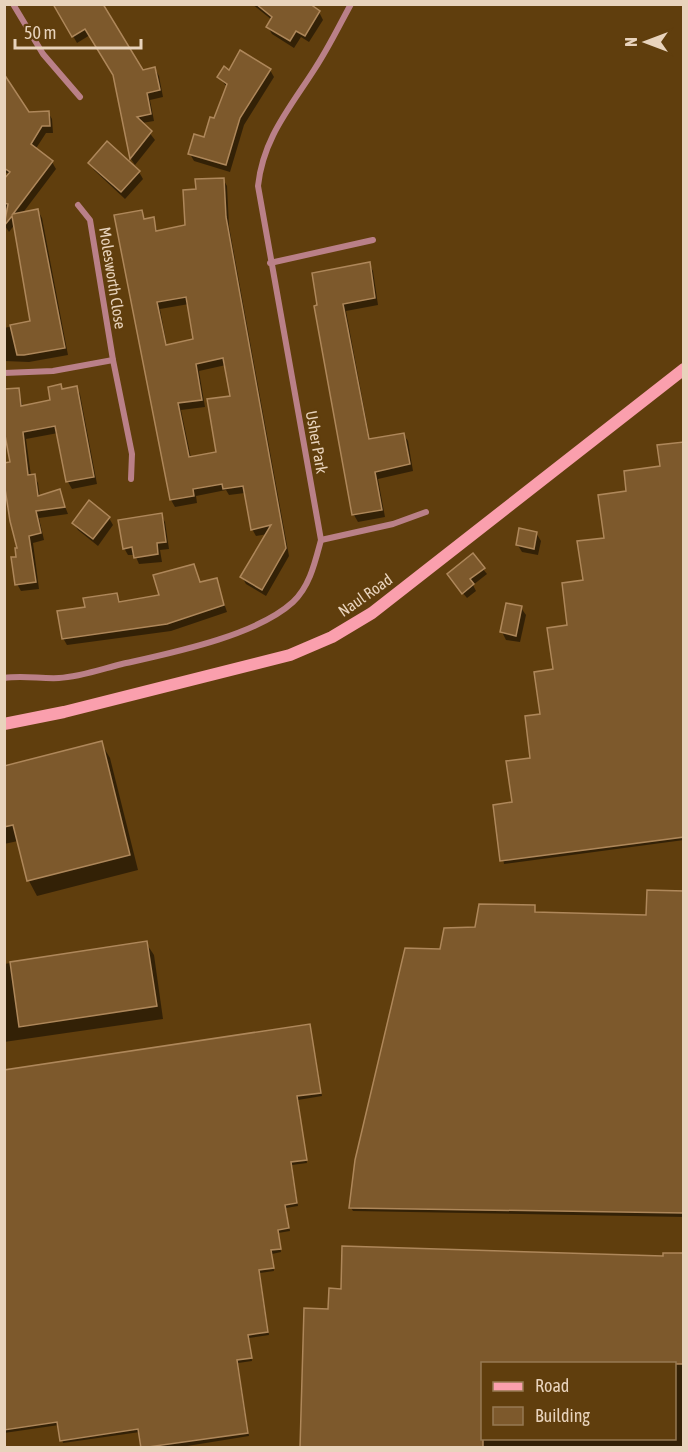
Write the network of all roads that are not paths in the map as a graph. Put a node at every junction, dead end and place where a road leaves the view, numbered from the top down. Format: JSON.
{"nodes":[{"id":1,"x":13,"y":4,"type":"edge"},
{"id":2,"x":351,"y":4,"type":"edge"},
{"id":3,"x":80,"y":98,"type":"dead end"},
{"id":4,"x":78,"y":205,"type":"dead end"},
{"id":5,"x":373,"y":240,"type":"dead end"},
{"id":6,"x":270,"y":263,"type":"junction"},
{"id":7,"x":113,"y":360,"type":"junction"},
{"id":8,"x":684,"y":369,"type":"edge"},
{"id":9,"x":4,"y":373,"type":"edge"},
{"id":10,"x":131,"y":480,"type":"dead end"},
{"id":11,"x":426,"y":512,"type":"dead end"},
{"id":12,"x":321,"y":540,"type":"junction"},
{"id":13,"x":4,"y":678,"type":"edge"},
{"id":14,"x":4,"y":724,"type":"edge"}],
"edges":[{"from":1,"to":3,"type":"street"},
{"from":2,"to":6,"type":"street","name":"Usher Park"},
{"from":4,"to":7,"type":"street","name":"Molesworth Close"},
{"from":5,"to":6,"type":"street"},
{"from":6,"to":12,"type":"street","name":"Usher Park"},
{"from":7,"to":9,"type":"street"},
{"from":7,"to":10,"type":"street","name":"Molesworth Close"},
{"from":8,"to":14,"type":"main road","name":"Naul Road"},
{"from":11,"to":12,"type":"street"},
{"from":12,"to":13,"type":"street","name":"Usher Park"}]}
